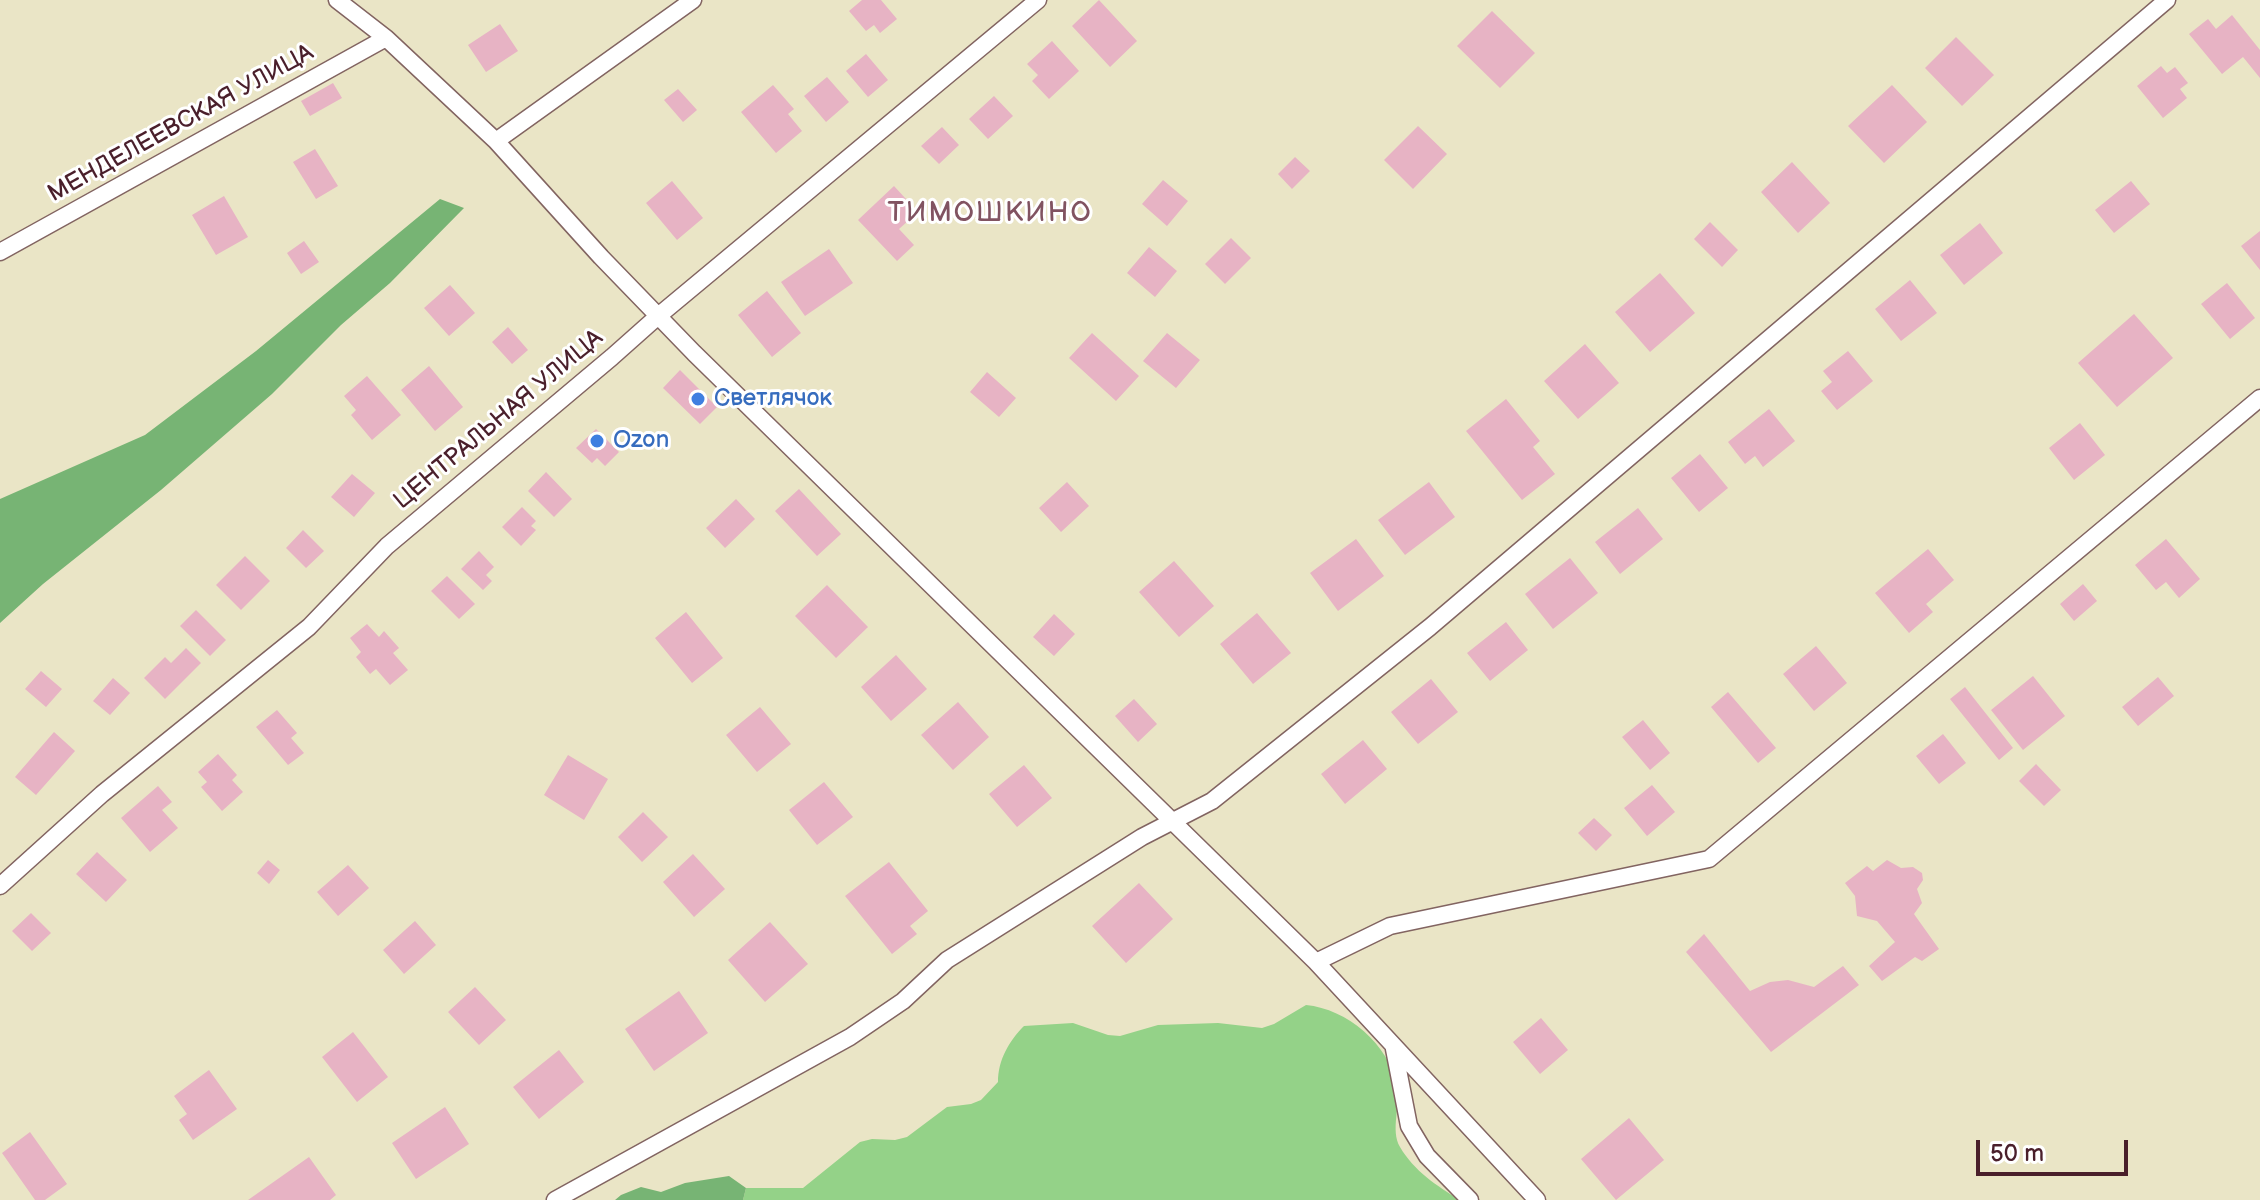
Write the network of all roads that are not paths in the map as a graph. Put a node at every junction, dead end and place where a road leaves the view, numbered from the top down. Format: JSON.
{"nodes":[{"id":1,"x":337,"y":0,"type":"edge"},
{"id":2,"x":693,"y":0,"type":"edge"},
{"id":3,"x":1038,"y":0,"type":"edge"},
{"id":4,"x":2167,"y":0,"type":"edge"},
{"id":5,"x":386,"y":38,"type":"junction"},
{"id":6,"x":496,"y":141,"type":"junction"},
{"id":7,"x":0,"y":252,"type":"edge"},
{"id":8,"x":657,"y":317,"type":"junction"},
{"id":9,"x":2260,"y":398,"type":"edge"},
{"id":10,"x":1174,"y":822,"type":"junction"},
{"id":11,"x":0,"y":886,"type":"edge"},
{"id":12,"x":1316,"y":962,"type":"junction"},
{"id":13,"x":1394,"y":1048,"type":"junction"},
{"id":14,"x":555,"y":1200,"type":"edge"},
{"id":15,"x":1470,"y":1200,"type":"edge"},
{"id":16,"x":1537,"y":1200,"type":"edge"}],
"edges":[{"from":1,"to":5,"type":"street"},
{"from":2,"to":6,"type":"street"},
{"from":3,"to":8,"type":"street","name":"ЦЕНТРАЛЬНАЯ УЛИЦА"},
{"from":4,"to":10,"type":"street"},
{"from":5,"to":6,"type":"street"},
{"from":5,"to":7,"type":"street","name":"МЕНДЕЛЕЕВСКАЯ УЛИЦА"},
{"from":6,"to":8,"type":"street"},
{"from":8,"to":10,"type":"street"},
{"from":8,"to":11,"type":"street","name":"ЦЕНТРАЛЬНАЯ УЛИЦА"},
{"from":9,"to":12,"type":"street"},
{"from":10,"to":12,"type":"street"},
{"from":10,"to":14,"type":"street"},
{"from":12,"to":13,"type":"street"},
{"from":13,"to":15,"type":"street"},
{"from":13,"to":16,"type":"street"}]}
